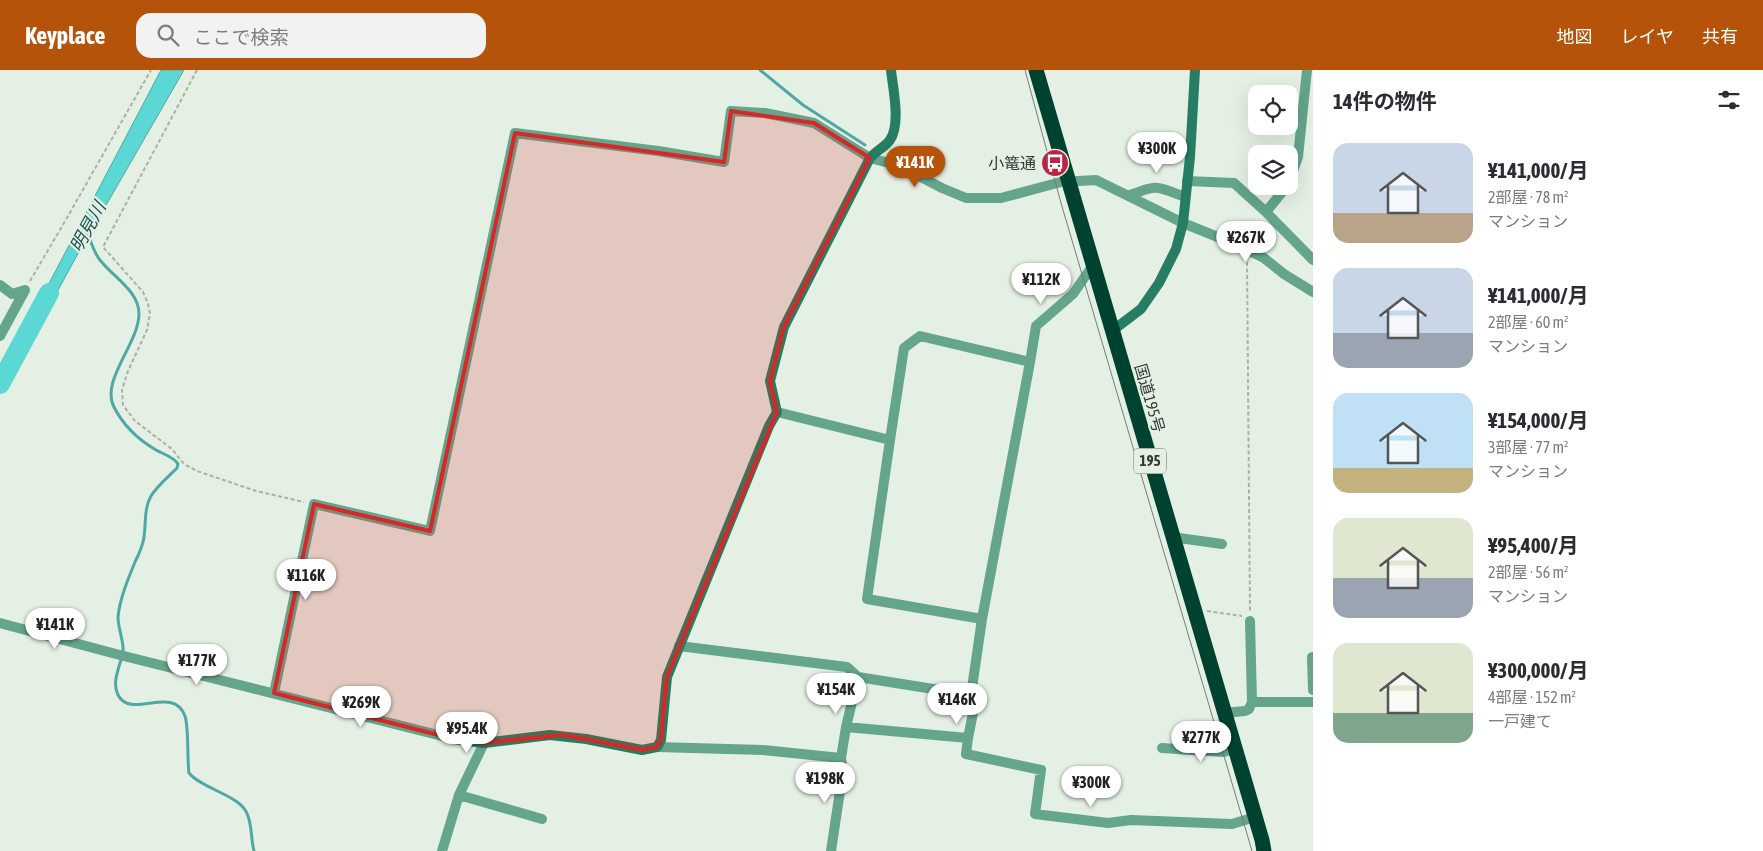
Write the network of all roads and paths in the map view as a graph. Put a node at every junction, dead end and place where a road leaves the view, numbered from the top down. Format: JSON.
{"nodes":[{"id":1,"x":151,"y":70,"type":"edge"},
{"id":2,"x":196,"y":70,"type":"edge"},
{"id":3,"x":891,"y":70,"type":"edge"},
{"id":4,"x":1036,"y":70,"type":"edge"},
{"id":5,"x":1196,"y":70,"type":"edge"},
{"id":6,"x":1307,"y":70,"type":"edge"},
{"id":7,"x":1298,"y":157,"type":"edge"},
{"id":8,"x":870,"y":158,"type":"junction"},
{"id":9,"x":1068,"y":181,"type":"junction"},
{"id":10,"x":1187,"y":181,"type":"junction"},
{"id":11,"x":1280,"y":195,"type":"edge"},
{"id":12,"x":1128,"y":196,"type":"junction"},
{"id":13,"x":1186,"y":197,"type":"junction"},
{"id":14,"x":1266,"y":212,"type":"junction"},
{"id":15,"x":1183,"y":223,"type":"junction"},
{"id":16,"x":1246,"y":249,"type":"junction"},
{"id":17,"x":1313,"y":260,"type":"edge"},
{"id":18,"x":1093,"y":264,"type":"junction"},
{"id":19,"x":0,"y":284,"type":"edge"},
{"id":20,"x":25,"y":290,"type":"junction"},
{"id":21,"x":1313,"y":292,"type":"edge"},
{"id":22,"x":1112,"y":332,"type":"junction"},
{"id":23,"x":0,"y":336,"type":"edge"},
{"id":24,"x":1030,"y":362,"type":"junction"},
{"id":25,"x":777,"y":412,"type":"junction"},
{"id":26,"x":890,"y":440,"type":"junction"},
{"id":27,"x":314,"y":504,"type":"junction"},
{"id":28,"x":1172,"y":537,"type":"junction"},
{"id":29,"x":1222,"y":544,"type":"dead end"},
{"id":30,"x":1194,"y":609,"type":"junction"},
{"id":31,"x":982,"y":619,"type":"junction"},
{"id":32,"x":1250,"y":621,"type":"dead end"},
{"id":33,"x":0,"y":622,"type":"edge"},
{"id":34,"x":679,"y":646,"type":"junction"},
{"id":35,"x":1312,"y":657,"type":"edge"},
{"id":36,"x":858,"y":677,"type":"junction"},
{"id":37,"x":1313,"y":690,"type":"edge"},
{"id":38,"x":274,"y":693,"type":"junction"},
{"id":39,"x":971,"y":695,"type":"junction"},
{"id":40,"x":1252,"y":702,"type":"junction"},
{"id":41,"x":1313,"y":702,"type":"edge"},
{"id":42,"x":1224,"y":713,"type":"junction"},
{"id":43,"x":846,"y":727,"type":"junction"},
{"id":44,"x":968,"y":738,"type":"junction"},
{"id":45,"x":484,"y":743,"type":"junction"},
{"id":46,"x":657,"y":747,"type":"junction"},
{"id":47,"x":1162,"y":748,"type":"dead end"},
{"id":48,"x":1235,"y":749,"type":"junction"},
{"id":49,"x":841,"y":758,"type":"junction"},
{"id":50,"x":459,"y":795,"type":"junction"},
{"id":51,"x":1256,"y":817,"type":"junction"},
{"id":52,"x":542,"y":819,"type":"dead end"},
{"id":53,"x":442,"y":851,"type":"edge"},
{"id":54,"x":832,"y":851,"type":"edge"},
{"id":55,"x":1264,"y":851,"type":"edge"}],
"edges":[{"from":1,"to":20,"type":"path"},
{"from":2,"to":27,"type":"path"},
{"from":3,"to":8,"type":"street"},
{"from":4,"to":9,"type":"highway","name":"国道195号","number":"195"},
{"from":5,"to":10,"type":"street"},
{"from":6,"to":7,"type":"street"},
{"from":8,"to":9,"type":"street"},
{"from":8,"to":25,"type":"street"},
{"from":8,"to":27,"type":"street"},
{"from":9,"to":12,"type":"street"},
{"from":9,"to":18,"type":"highway","name":"国道195号","number":"195"},
{"from":10,"to":13,"type":"street"},
{"from":10,"to":14,"type":"street"},
{"from":11,"to":14,"type":"street"},
{"from":12,"to":13,"type":"street"},
{"from":12,"to":15,"type":"street"},
{"from":13,"to":15,"type":"street"},
{"from":14,"to":17,"type":"street"},
{"from":15,"to":16,"type":"street"},
{"from":15,"to":22,"type":"street"},
{"from":16,"to":21,"type":"street"},
{"from":16,"to":30,"type":"path"},
{"from":18,"to":22,"type":"highway","name":"国道195号","number":"195"},
{"from":18,"to":24,"type":"street"},
{"from":19,"to":20,"type":"street"},
{"from":20,"to":23,"type":"street"},
{"from":22,"to":28,"type":"highway","name":"国道195号","number":"195"},
{"from":24,"to":26,"type":"street"},
{"from":24,"to":31,"type":"street"},
{"from":25,"to":26,"type":"street"},
{"from":25,"to":34,"type":"street"},
{"from":26,"to":31,"type":"street"},
{"from":27,"to":38,"type":"street"},
{"from":28,"to":29,"type":"street"},
{"from":28,"to":30,"type":"highway","name":"国道195号","number":"195"},
{"from":30,"to":42,"type":"highway","name":"国道195号","number":"195"},
{"from":31,"to":39,"type":"street"},
{"from":32,"to":40,"type":"street"},
{"from":33,"to":38,"type":"street"},
{"from":34,"to":36,"type":"street"},
{"from":34,"to":46,"type":"street"},
{"from":35,"to":37,"type":"street"},
{"from":36,"to":39,"type":"street"},
{"from":36,"to":43,"type":"street"},
{"from":38,"to":45,"type":"street"},
{"from":39,"to":44,"type":"street"},
{"from":40,"to":41,"type":"street"},
{"from":40,"to":42,"type":"street"},
{"from":42,"to":48,"type":"highway","name":"国道195号","number":"195"},
{"from":43,"to":44,"type":"street"},
{"from":43,"to":49,"type":"street"},
{"from":44,"to":51,"type":"street"},
{"from":45,"to":46,"type":"street"},
{"from":45,"to":50,"type":"street"},
{"from":46,"to":49,"type":"street"},
{"from":47,"to":48,"type":"street"},
{"from":48,"to":51,"type":"highway","name":"国道195号","number":"195"},
{"from":49,"to":54,"type":"street"},
{"from":50,"to":52,"type":"street"},
{"from":50,"to":53,"type":"street"},
{"from":51,"to":55,"type":"highway","name":"国道195号","number":"195"}]}
